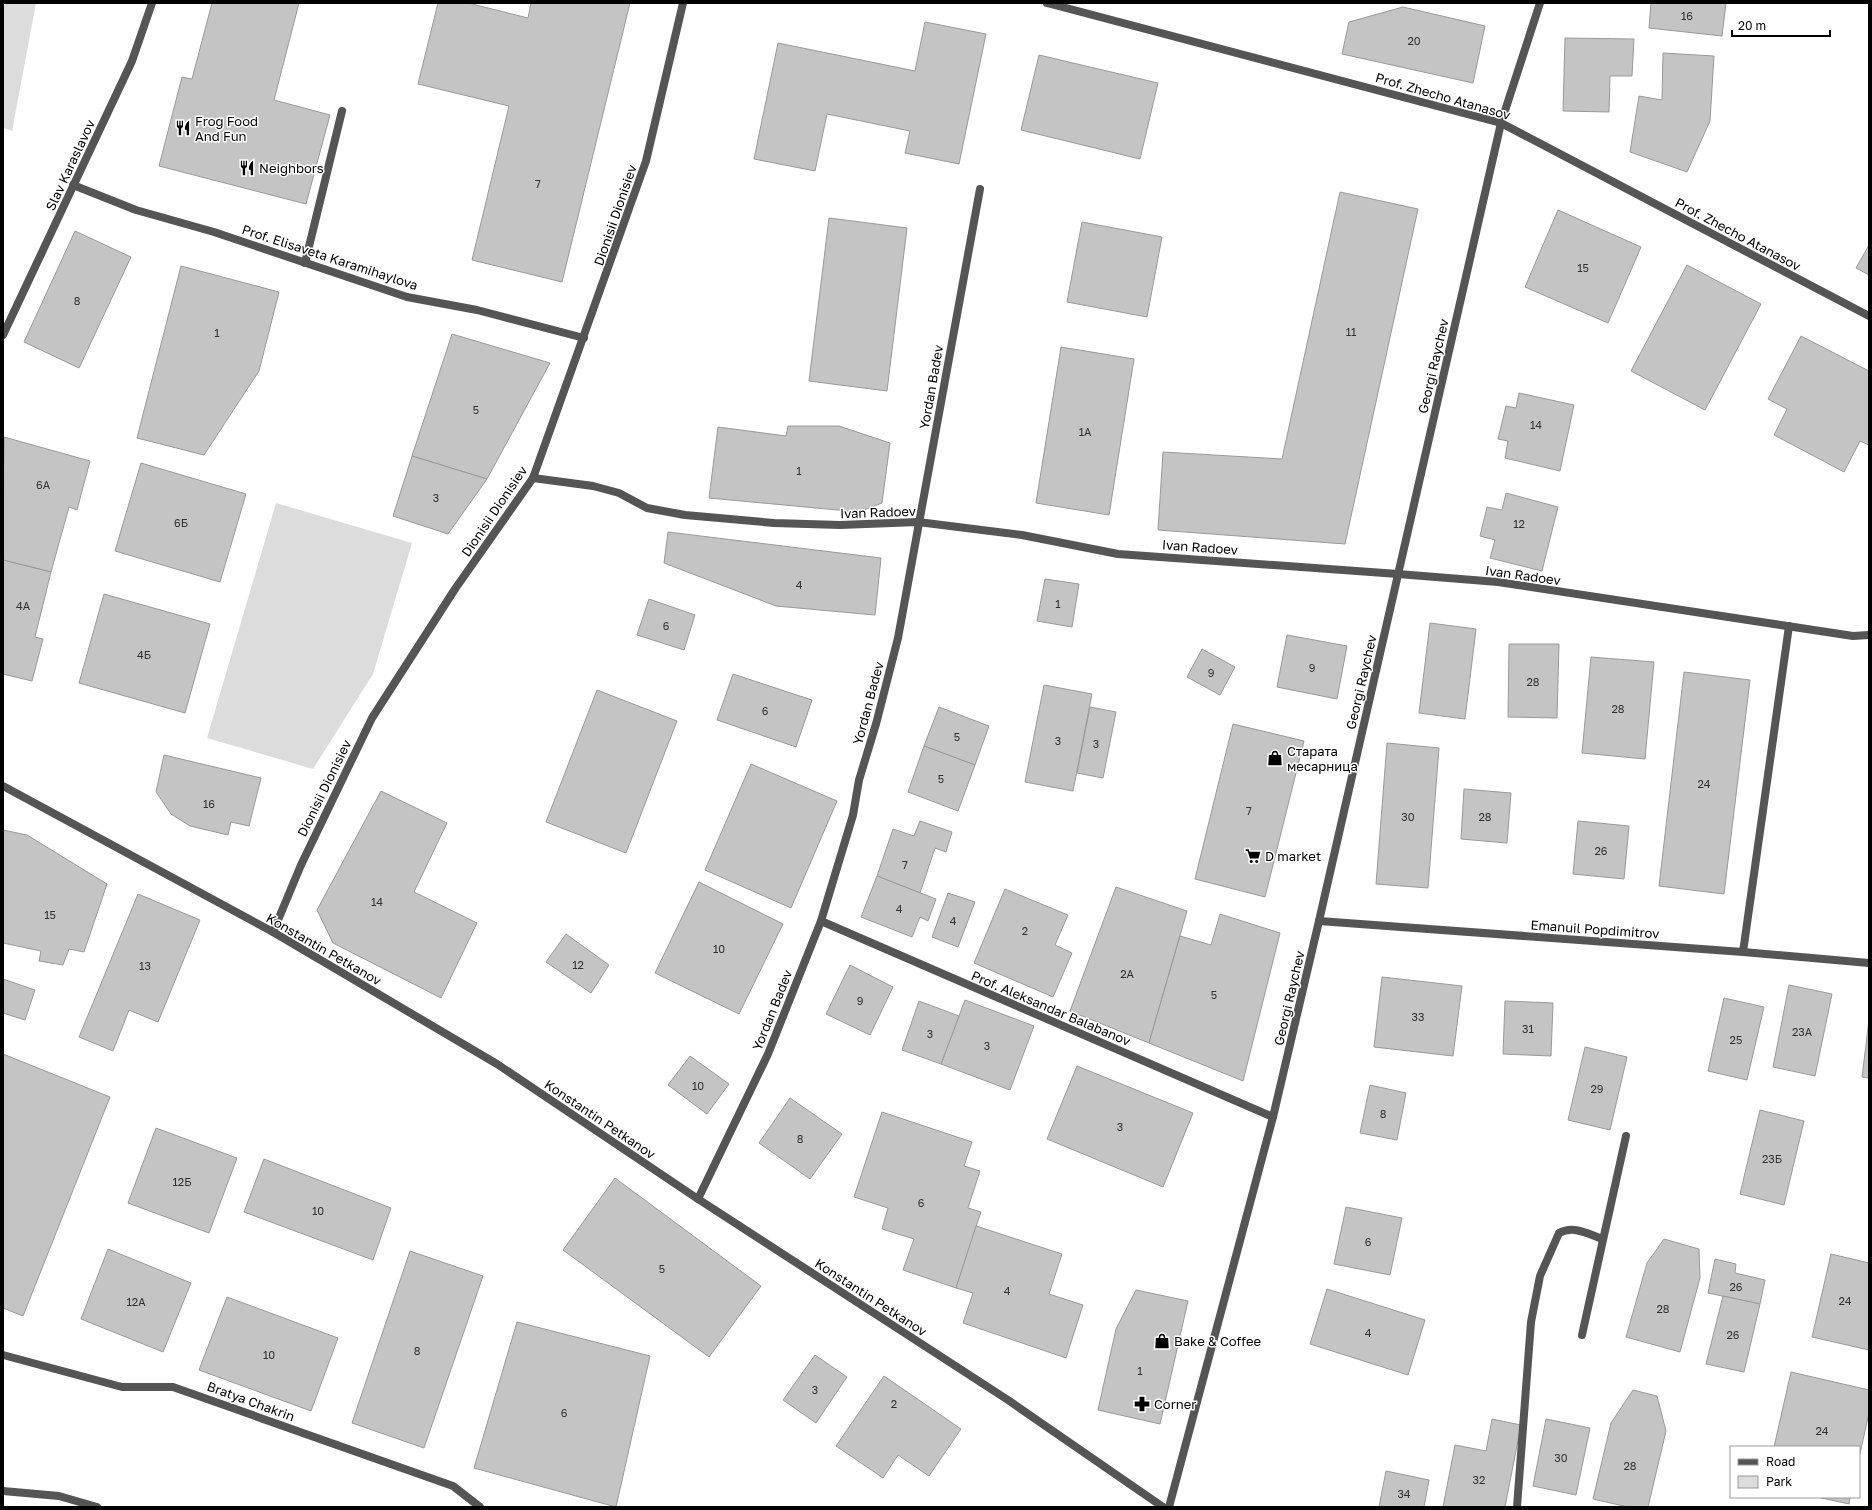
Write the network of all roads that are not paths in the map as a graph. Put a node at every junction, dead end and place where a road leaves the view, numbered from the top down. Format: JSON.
{"nodes":[{"id":1,"x":152,"y":3,"type":"edge"},
{"id":2,"x":683,"y":3,"type":"edge"},
{"id":3,"x":1047,"y":3,"type":"edge"},
{"id":4,"x":1540,"y":3,"type":"edge"},
{"id":5,"x":342,"y":111,"type":"dead end"},
{"id":6,"x":1501,"y":123,"type":"junction"},
{"id":7,"x":73,"y":185,"type":"junction"},
{"id":8,"x":980,"y":189,"type":"dead end"},
{"id":9,"x":305,"y":263,"type":"junction"},
{"id":10,"x":1869,"y":316,"type":"edge"},
{"id":11,"x":3,"y":334,"type":"edge"},
{"id":12,"x":584,"y":338,"type":"junction"},
{"id":13,"x":533,"y":478,"type":"junction"},
{"id":14,"x":918,"y":522,"type":"junction"},
{"id":15,"x":1398,"y":574,"type":"junction"},
{"id":16,"x":1789,"y":626,"type":"junction"},
{"id":17,"x":1869,"y":635,"type":"edge"},
{"id":18,"x":3,"y":786,"type":"edge"},
{"id":19,"x":821,"y":921,"type":"junction"},
{"id":20,"x":1319,"y":922,"type":"junction"},
{"id":21,"x":273,"y":932,"type":"junction"},
{"id":22,"x":1743,"y":952,"type":"junction"},
{"id":23,"x":1869,"y":963,"type":"edge"},
{"id":24,"x":1273,"y":1117,"type":"junction"},
{"id":25,"x":1626,"y":1136,"type":"dead end"},
{"id":26,"x":698,"y":1199,"type":"junction"},
{"id":27,"x":1603,"y":1239,"type":"junction"},
{"id":28,"x":1582,"y":1335,"type":"dead end"},
{"id":29,"x":3,"y":1355,"type":"edge"},
{"id":30,"x":3,"y":1491,"type":"edge"},
{"id":31,"x":97,"y":1507,"type":"edge"},
{"id":32,"x":480,"y":1507,"type":"edge"},
{"id":33,"x":1163,"y":1507,"type":"edge"},
{"id":34,"x":1169,"y":1507,"type":"edge"},
{"id":35,"x":1517,"y":1507,"type":"edge"}],
"edges":[{"from":1,"to":7,"type":"street","name":"Slav Karaslavov"},
{"from":2,"to":12,"type":"street","name":"Dionisii Dionisiev"},
{"from":3,"to":6,"type":"street","name":"Prof. Zhecho Atanasov"},
{"from":4,"to":6,"type":"street","name":"Georgi Raychev"},
{"from":5,"to":9,"type":"street"},
{"from":6,"to":10,"type":"street","name":"Prof. Zhecho Atanasov"},
{"from":6,"to":15,"type":"street","name":"Georgi Raychev"},
{"from":7,"to":9,"type":"street","name":"Prof. Elisaveta Karamihaylova"},
{"from":7,"to":11,"type":"street","name":"Slav Karaslavov"},
{"from":8,"to":14,"type":"street","name":"Yordan Badev"},
{"from":9,"to":12,"type":"street","name":"Prof. Elisaveta Karamihaylova"},
{"from":12,"to":13,"type":"street","name":"Dionisii Dionisiev"},
{"from":13,"to":14,"type":"street","name":"Ivan Radoev"},
{"from":13,"to":21,"type":"street","name":"Dionisii Dionisiev"},
{"from":14,"to":15,"type":"street","name":"Ivan Radoev"},
{"from":14,"to":19,"type":"street","name":"Yordan Badev"},
{"from":15,"to":16,"type":"street","name":"Ivan Radoev"},
{"from":15,"to":20,"type":"street","name":"Georgi Raychev"},
{"from":16,"to":17,"type":"street","name":"Ivan Radoev"},
{"from":16,"to":22,"type":"street"},
{"from":18,"to":21,"type":"street","name":"Konstantin Petkanov"},
{"from":19,"to":24,"type":"street","name":"Prof. Aleksandar Balabanov"},
{"from":19,"to":26,"type":"street","name":"Yordan Badev"},
{"from":20,"to":22,"type":"street","name":"Emanuil Popdimitrov"},
{"from":20,"to":24,"type":"street","name":"Georgi Raychev"},
{"from":21,"to":26,"type":"street","name":"Konstantin Petkanov"},
{"from":22,"to":23,"type":"street","name":"Emanuil Popdimitrov"},
{"from":24,"to":34,"type":"street","name":"Georgi Raychev"},
{"from":25,"to":27,"type":"street"},
{"from":26,"to":33,"type":"street","name":"Konstantin Petkanov"},
{"from":27,"to":28,"type":"street"},
{"from":27,"to":35,"type":"street"},
{"from":29,"to":32,"type":"street","name":"Bratya Chakrin"},
{"from":30,"to":31,"type":"street"}]}
